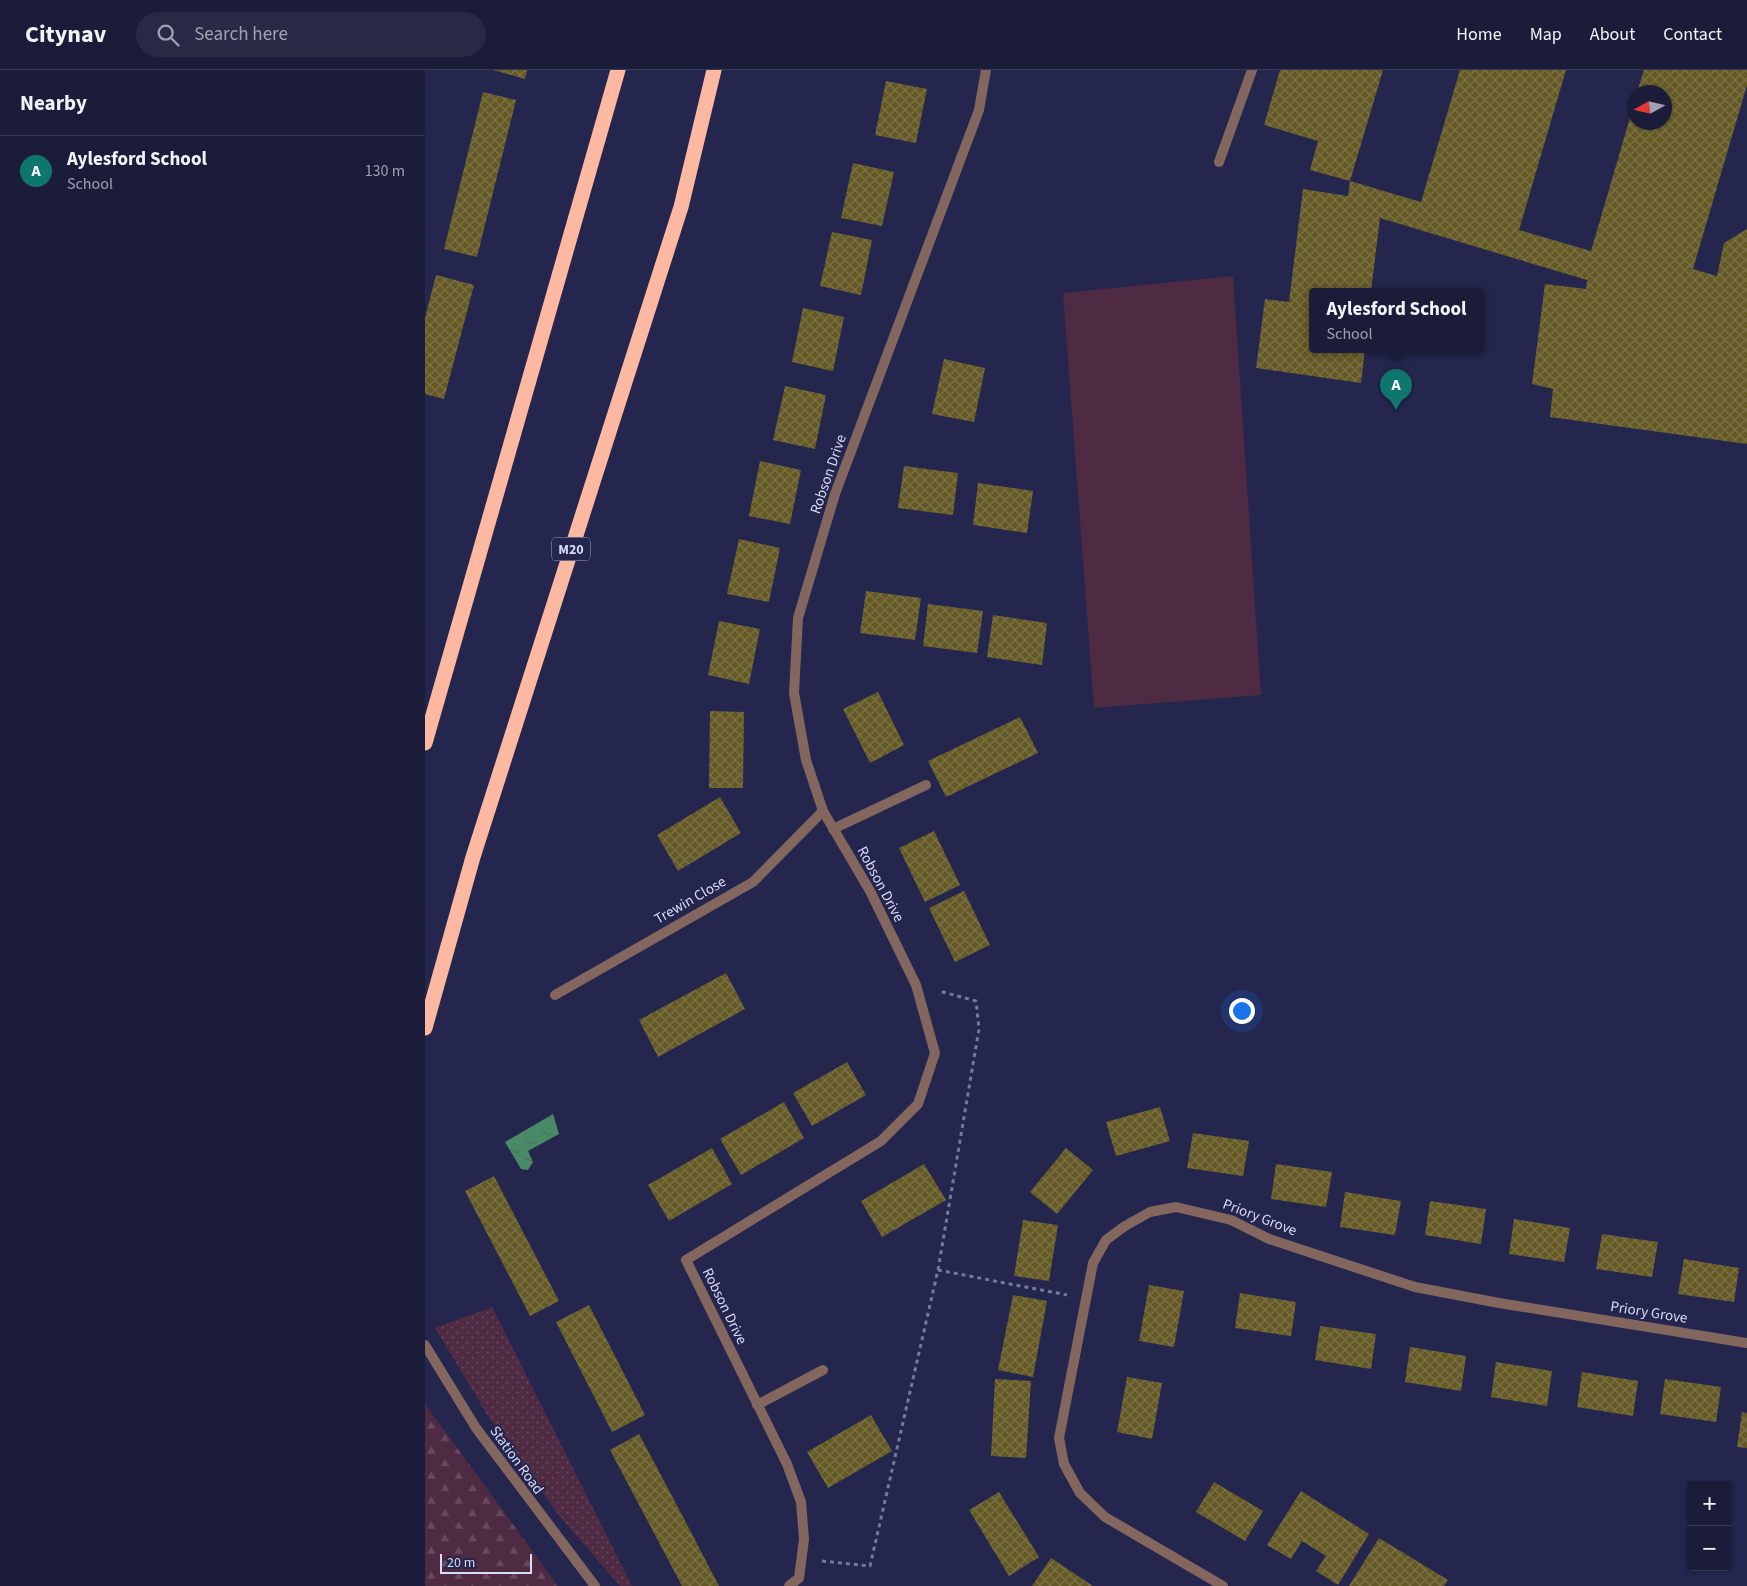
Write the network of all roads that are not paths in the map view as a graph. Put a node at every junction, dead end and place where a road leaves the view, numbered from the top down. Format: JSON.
{"nodes":[{"id":1,"x":618,"y":70,"type":"edge"},
{"id":2,"x":714,"y":70,"type":"edge"},
{"id":3,"x":985,"y":70,"type":"edge"},
{"id":4,"x":1252,"y":70,"type":"edge"},
{"id":5,"x":1219,"y":162,"type":"dead end"},
{"id":6,"x":425,"y":743,"type":"edge"},
{"id":7,"x":925,"y":785,"type":"dead end"},
{"id":8,"x":823,"y":811,"type":"junction"},
{"id":9,"x":833,"y":829,"type":"junction"},
{"id":10,"x":555,"y":994,"type":"dead end"},
{"id":11,"x":425,"y":1028,"type":"edge"},
{"id":12,"x":1747,"y":1343,"type":"edge"},
{"id":13,"x":425,"y":1345,"type":"edge"},
{"id":14,"x":823,"y":1370,"type":"dead end"},
{"id":15,"x":757,"y":1405,"type":"junction"},
{"id":16,"x":595,"y":1586,"type":"edge"},
{"id":17,"x":789,"y":1586,"type":"edge"},
{"id":18,"x":1223,"y":1586,"type":"edge"}],
"edges":[{"from":1,"to":6,"type":"highway"},
{"from":2,"to":11,"type":"highway","number":"M20"},
{"from":3,"to":8,"type":"street","name":"Robson Drive"},
{"from":4,"to":5,"type":"street"},
{"from":7,"to":9,"type":"street"},
{"from":8,"to":9,"type":"street","name":"Robson Drive"},
{"from":8,"to":10,"type":"street","name":"Trewin Close"},
{"from":9,"to":15,"type":"street","name":"Robson Drive"},
{"from":12,"to":18,"type":"street","name":"Priory Grove"},
{"from":13,"to":16,"type":"street","name":"Station Road"},
{"from":14,"to":15,"type":"street"},
{"from":15,"to":17,"type":"street","name":"Robson Drive"}]}
